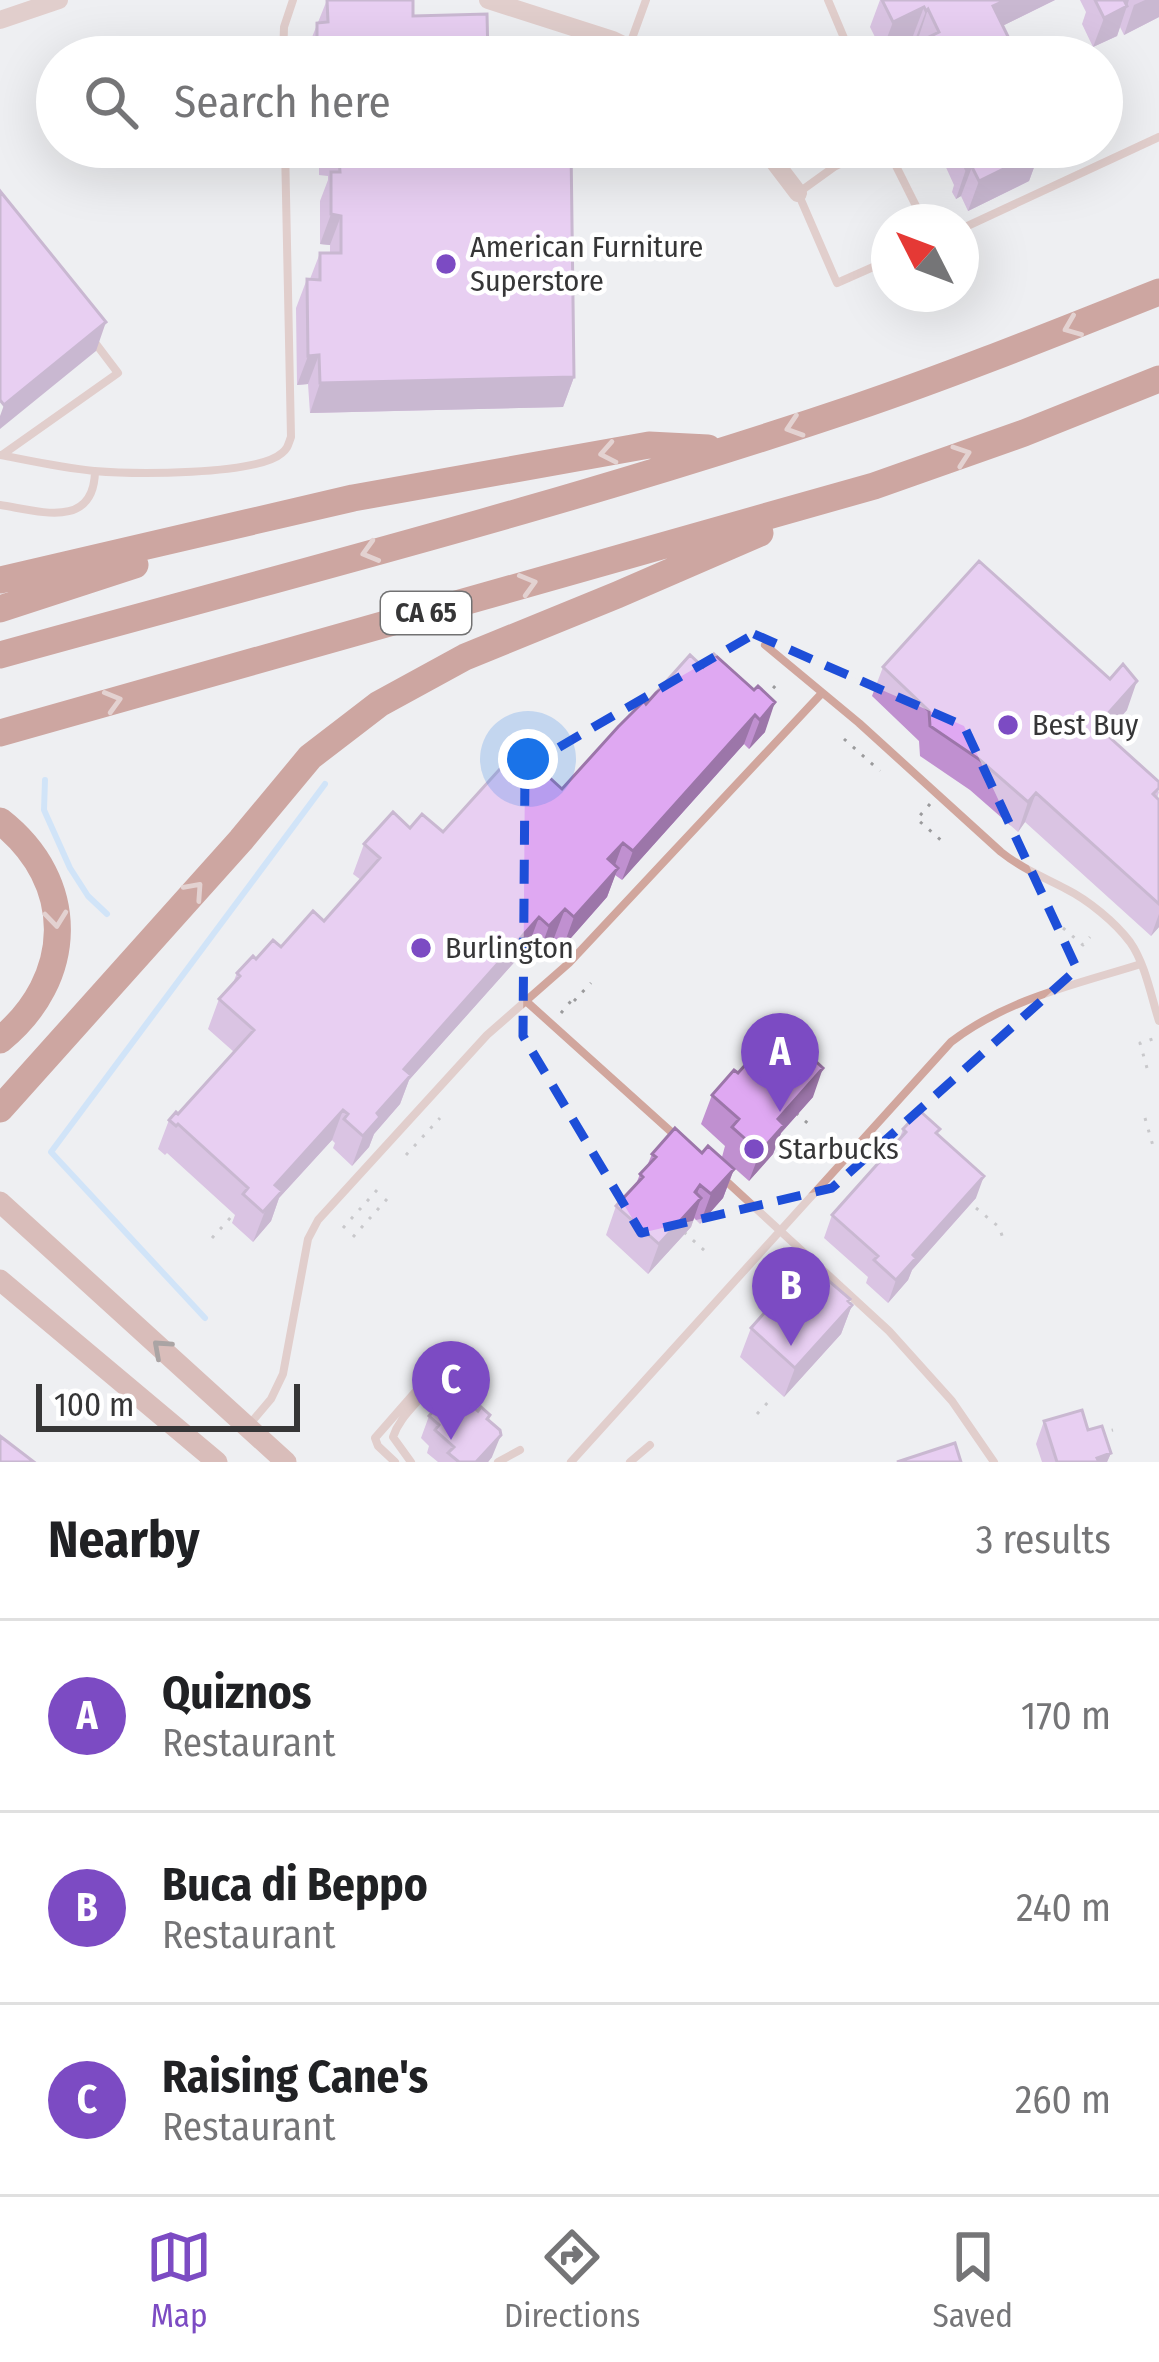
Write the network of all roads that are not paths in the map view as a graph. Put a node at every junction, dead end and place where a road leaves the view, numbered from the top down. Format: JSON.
{"nodes":[{"id":1,"x":59,"y":0,"type":"edge"},
{"id":2,"x":293,"y":0,"type":"edge"},
{"id":3,"x":489,"y":0,"type":"edge"},
{"id":4,"x":646,"y":0,"type":"edge"},
{"id":5,"x":828,"y":0,"type":"edge"},
{"id":6,"x":0,"y":20,"type":"edge"},
{"id":7,"x":284,"y":36,"type":"edge"},
{"id":8,"x":601,"y":36,"type":"edge"},
{"id":9,"x":633,"y":36,"type":"edge"},
{"id":10,"x":843,"y":36,"type":"edge"},
{"id":11,"x":1159,"y":136,"type":"edge"},
{"id":12,"x":1123,"y":153,"type":"edge"},
{"id":13,"x":285,"y":168,"type":"edge"},
{"id":14,"x":779,"y":168,"type":"edge"},
{"id":15,"x":833,"y":168,"type":"edge"},
{"id":16,"x":897,"y":168,"type":"edge"},
{"id":17,"x":1091,"y":168,"type":"edge"},
{"id":18,"x":798,"y":194,"type":"junction"},
{"id":19,"x":915,"y":204,"type":"edge"},
{"id":20,"x":979,"y":221,"type":"edge"},
{"id":21,"x":871,"y":268,"type":"edge"},
{"id":22,"x":1159,"y":292,"type":"edge"},
{"id":23,"x":91,"y":337,"type":"edge"},
{"id":24,"x":1159,"y":379,"type":"edge"},
{"id":25,"x":724,"y":449,"type":"junction"},
{"id":26,"x":0,"y":456,"type":"edge"},
{"id":27,"x":95,"y":471,"type":"junction"},
{"id":28,"x":851,"y":493,"type":"junction"},
{"id":29,"x":0,"y":505,"type":"edge"},
{"id":30,"x":227,"y":526,"type":"junction"},
{"id":31,"x":0,"y":580,"type":"edge"},
{"id":32,"x":0,"y":609,"type":"edge"},
{"id":33,"x":765,"y":645,"type":"dead end"},
{"id":34,"x":0,"y":655,"type":"edge"},
{"id":35,"x":822,"y":692,"type":"junction"},
{"id":36,"x":0,"y":733,"type":"edge"},
{"id":37,"x":0,"y":821,"type":"edge"},
{"id":38,"x":1141,"y":964,"type":"junction"},
{"id":39,"x":527,"y":1002,"type":"junction"},
{"id":40,"x":1159,"y":1021,"type":"edge"},
{"id":41,"x":0,"y":1040,"type":"edge"},
{"id":42,"x":0,"y":1109,"type":"edge"},
{"id":43,"x":688,"y":1147,"type":"edge"},
{"id":44,"x":723,"y":1178,"type":"edge"},
{"id":45,"x":0,"y":1202,"type":"edge"},
{"id":46,"x":780,"y":1230,"type":"junction"},
{"id":47,"x":0,"y":1280,"type":"edge"},
{"id":48,"x":248,"y":1426,"type":"junction"},
{"id":49,"x":650,"y":1445,"type":"dead end"},
{"id":50,"x":983,"y":1450,"type":"junction"},
{"id":51,"x":217,"y":1462,"type":"edge"},
{"id":52,"x":286,"y":1462,"type":"edge"},
{"id":53,"x":395,"y":1462,"type":"edge"},
{"id":54,"x":412,"y":1462,"type":"edge"},
{"id":55,"x":498,"y":1462,"type":"edge"},
{"id":56,"x":512,"y":1462,"type":"edge"},
{"id":57,"x":571,"y":1462,"type":"edge"},
{"id":58,"x":630,"y":1462,"type":"edge"},
{"id":59,"x":982,"y":1462,"type":"edge"},
{"id":60,"x":994,"y":1462,"type":"edge"}],
"edges":[{"from":1,"to":6,"type":"street"},
{"from":2,"to":7,"type":"lane"},
{"from":3,"to":8,"type":"street"},
{"from":4,"to":9,"type":"lane"},
{"from":5,"to":10,"type":"lane"},
{"from":11,"to":12,"type":"lane"},
{"from":13,"to":27,"type":"lane"},
{"from":14,"to":18,"type":"street"},
{"from":15,"to":18,"type":"lane"},
{"from":16,"to":19,"type":"lane"},
{"from":17,"to":20,"type":"lane"},
{"from":18,"to":21,"type":"lane"},
{"from":22,"to":25,"type":"highway","number":"CA 65","one_way":true},
{"from":23,"to":26,"type":"lane"},
{"from":28,"to":24,"type":"highway","number":"CA 65","one_way":true},
{"from":25,"to":30,"type":"highway","one_way":true},
{"from":25,"to":34,"type":"highway","number":"CA 65","one_way":true},
{"from":26,"to":27,"type":"lane"},
{"from":27,"to":29,"type":"lane"},
{"from":36,"to":28,"type":"highway","number":"CA 65","one_way":true},
{"from":42,"to":28,"type":"highway","one_way":true},
{"from":30,"to":31,"type":"highway"},
{"from":30,"to":32,"type":"highway"},
{"from":33,"to":35,"type":"lane"},
{"from":35,"to":38,"type":"lane"},
{"from":35,"to":39,"type":"lane"},
{"from":37,"to":41,"type":"highway","one_way":true},
{"from":38,"to":40,"type":"lane"},
{"from":38,"to":46,"type":"lane"},
{"from":39,"to":43,"type":"lane"},
{"from":39,"to":48,"type":"lane"},
{"from":44,"to":46,"type":"lane"},
{"from":48,"to":45,"type":"main road","one_way":true},
{"from":46,"to":50,"type":"lane"},
{"from":46,"to":57,"type":"lane"},
{"from":47,"to":51,"type":"main road"},
{"from":48,"to":52,"type":"main road"},
{"from":49,"to":58,"type":"lane"},
{"from":50,"to":59,"type":"lane"},
{"from":50,"to":60,"type":"lane"},
{"from":53,"to":54,"type":"lane"},
{"from":55,"to":56,"type":"lane"}]}
